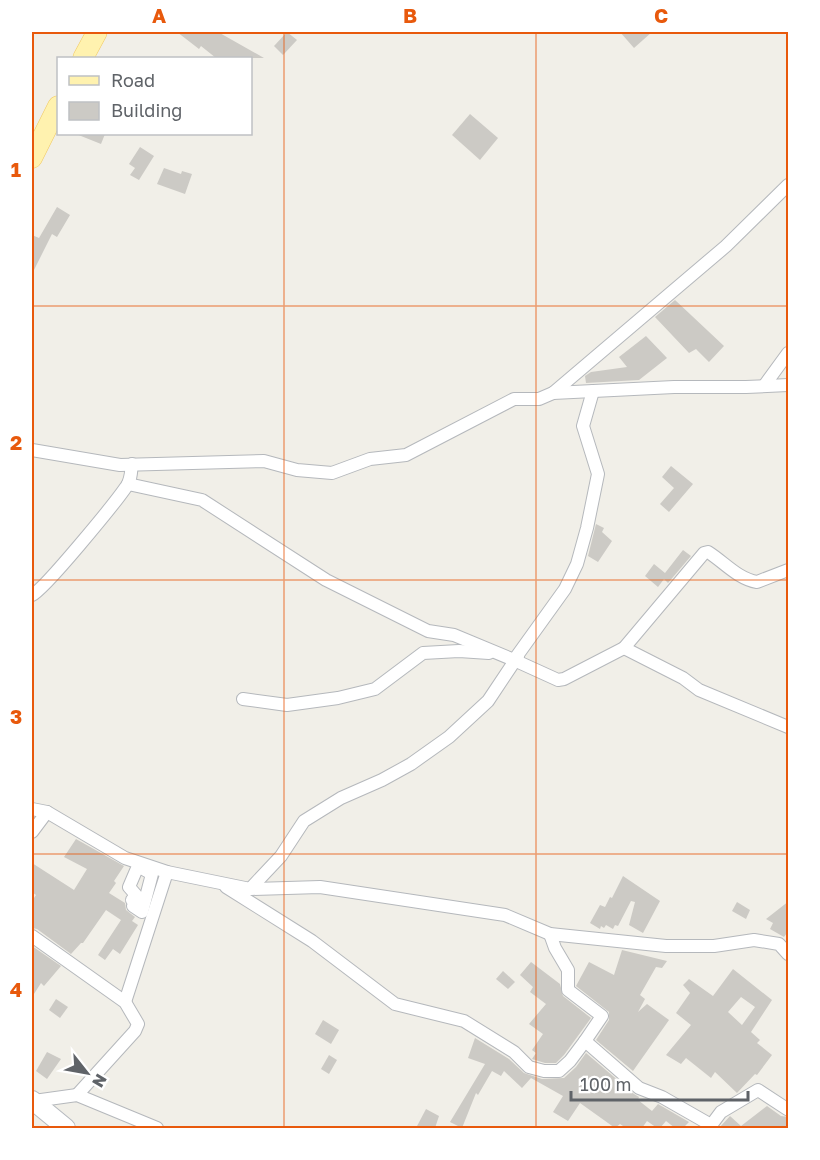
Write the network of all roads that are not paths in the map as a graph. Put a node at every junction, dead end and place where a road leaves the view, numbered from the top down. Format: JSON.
{"nodes":[{"id":1,"x":97,"y":32,"type":"edge"},
{"id":2,"x":84,"y":57,"type":"edge"},
{"id":3,"x":57,"y":108,"type":"edge"},
{"id":4,"x":32,"y":158,"type":"edge"},
{"id":5,"x":789,"y":185,"type":"edge"},
{"id":6,"x":789,"y":353,"type":"edge"},
{"id":7,"x":789,"y":385,"type":"edge"},
{"id":8,"x":764,"y":386,"type":"junction"},
{"id":9,"x":592,"y":391,"type":"junction"},
{"id":10,"x":553,"y":393,"type":"junction"},
{"id":11,"x":32,"y":450,"type":"edge"},
{"id":12,"x":132,"y":464,"type":"junction"},
{"id":13,"x":128,"y":484,"type":"junction"},
{"id":14,"x":789,"y":570,"type":"edge"},
{"id":15,"x":32,"y":595,"type":"edge"},
{"id":16,"x":624,"y":648,"type":"junction"},
{"id":17,"x":514,"y":660,"type":"junction"},
{"id":18,"x":243,"y":699,"type":"dead end"},
{"id":19,"x":789,"y":727,"type":"edge"},
{"id":20,"x":32,"y":809,"type":"edge"},
{"id":21,"x":47,"y":812,"type":"junction"},
{"id":22,"x":32,"y":832,"type":"edge"},
{"id":23,"x":167,"y":872,"type":"junction"},
{"id":24,"x":219,"y":882,"type":"junction"},
{"id":25,"x":250,"y":889,"type":"junction"},
{"id":26,"x":550,"y":933,"type":"junction"},
{"id":27,"x":32,"y":936,"type":"edge"},
{"id":28,"x":789,"y":954,"type":"edge"},
{"id":29,"x":126,"y":1002,"type":"junction"},
{"id":30,"x":585,"y":1041,"type":"junction"},
{"id":31,"x":77,"y":1095,"type":"junction"},
{"id":32,"x":33,"y":1100,"type":"edge"},
{"id":33,"x":789,"y":1108,"type":"edge"},
{"id":34,"x":710,"y":1127,"type":"edge"},
{"id":35,"x":66,"y":1128,"type":"edge"},
{"id":36,"x":158,"y":1128,"type":"edge"}],
"edges":[{"from":1,"to":2,"type":"main road"},
{"from":3,"to":4,"type":"main road"},
{"from":5,"to":10,"type":"street"},
{"from":6,"to":8,"type":"street"},
{"from":7,"to":8,"type":"street"},
{"from":8,"to":9,"type":"street"},
{"from":9,"to":10,"type":"street"},
{"from":9,"to":17,"type":"street"},
{"from":10,"to":12,"type":"street"},
{"from":11,"to":12,"type":"street"},
{"from":12,"to":13,"type":"street"},
{"from":13,"to":15,"type":"street"},
{"from":13,"to":17,"type":"street"},
{"from":14,"to":16,"type":"street"},
{"from":16,"to":17,"type":"street"},
{"from":16,"to":19,"type":"street"},
{"from":18,"to":25,"type":"street"},
{"from":20,"to":21,"type":"street"},
{"from":21,"to":22,"type":"street"},
{"from":21,"to":23,"type":"street"},
{"from":23,"to":24,"type":"street"},
{"from":23,"to":29,"type":"street"},
{"from":24,"to":25,"type":"street"},
{"from":24,"to":30,"type":"street"},
{"from":25,"to":26,"type":"street"},
{"from":26,"to":28,"type":"street"},
{"from":26,"to":30,"type":"street"},
{"from":27,"to":29,"type":"street"},
{"from":29,"to":31,"type":"street"},
{"from":30,"to":34,"type":"street"},
{"from":31,"to":32,"type":"street"},
{"from":31,"to":36,"type":"street"},
{"from":32,"to":35,"type":"street"},
{"from":33,"to":34,"type":"street"}]}
